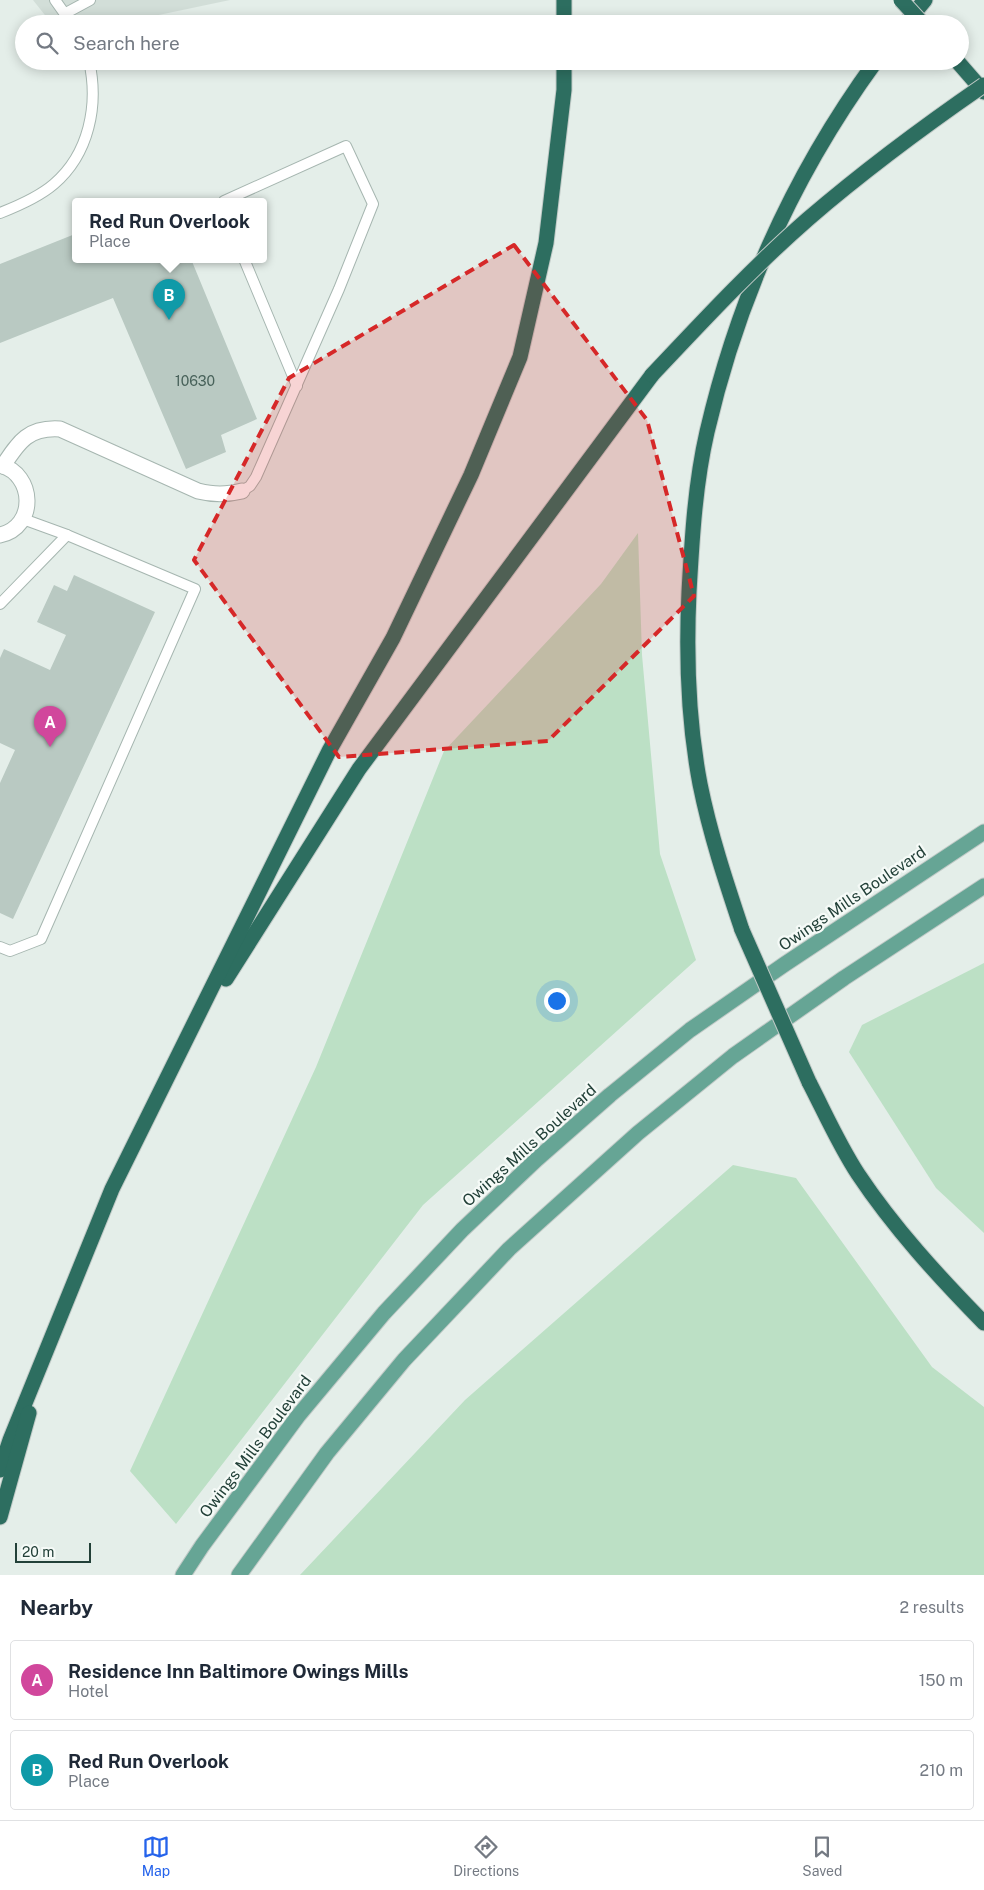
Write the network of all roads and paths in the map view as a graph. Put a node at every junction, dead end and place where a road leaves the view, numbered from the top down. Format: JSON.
{"nodes":[{"id":1,"x":56,"y":0,"type":"edge"},
{"id":2,"x":90,"y":0,"type":"edge"},
{"id":3,"x":564,"y":0,"type":"edge"},
{"id":4,"x":901,"y":0,"type":"edge"},
{"id":5,"x":924,"y":0,"type":"edge"},
{"id":6,"x":66,"y":13,"type":"joint"},
{"id":7,"x":564,"y":15,"type":"edge"},
{"id":8,"x":912,"y":15,"type":"edge"},
{"id":9,"x":915,"y":15,"type":"edge"},
{"id":10,"x":91,"y":70,"type":"edge"},
{"id":11,"x":564,"y":70,"type":"edge"},
{"id":12,"x":869,"y":70,"type":"edge"},
{"id":13,"x":964,"y":70,"type":"edge"},
{"id":14,"x":984,"y":86,"type":"edge"},
{"id":15,"x":984,"y":92,"type":"edge"},
{"id":16,"x":231,"y":198,"type":"edge"},
{"id":17,"x":0,"y":214,"type":"edge"},
{"id":18,"x":246,"y":263,"type":"edge"},
{"id":19,"x":297,"y":386,"type":"junction"},
{"id":20,"x":1,"y":465,"type":"edge"},
{"id":21,"x":242,"y":491,"type":"joint"},
{"id":22,"x":23,"y":519,"type":"junction"},
{"id":23,"x":0,"y":535,"type":"edge"},
{"id":24,"x":67,"y":535,"type":"junction"},
{"id":25,"x":0,"y":604,"type":"edge"},
{"id":26,"x":984,"y":832,"type":"edge"},
{"id":27,"x":984,"y":886,"type":"edge"},
{"id":28,"x":0,"y":947,"type":"edge"},
{"id":29,"x":182,"y":1048,"type":"junction"},
{"id":30,"x":984,"y":1323,"type":"edge"},
{"id":31,"x":45,"y":1353,"type":"junction"},
{"id":32,"x":0,"y":1470,"type":"edge"},
{"id":33,"x":0,"y":1516,"type":"edge"},
{"id":34,"x":183,"y":1575,"type":"edge"},
{"id":35,"x":239,"y":1575,"type":"edge"}],
"edges":[{"from":1,"to":6,"type":"lane"},
{"from":2,"to":6,"type":"lane"},
{"from":3,"to":7,"type":"highway"},
{"from":4,"to":9,"type":"highway","bridge":true},
{"from":5,"to":8,"type":"highway"},
{"from":10,"to":17,"type":"lane"},
{"from":11,"to":29,"type":"highway"},
{"from":12,"to":30,"type":"highway","bridge":true},
{"from":13,"to":15,"type":"highway"},
{"from":14,"to":29,"type":"highway","bridge":true},
{"from":16,"to":19,"type":"lane"},
{"from":18,"to":19,"type":"lane"},
{"from":19,"to":21,"type":"lane"},
{"from":20,"to":21,"type":"street"},
{"from":20,"to":22,"type":"street"},
{"from":22,"to":23,"type":"street"},
{"from":22,"to":24,"type":"lane"},
{"from":24,"to":25,"type":"lane"},
{"from":24,"to":28,"type":"lane"},
{"from":26,"to":34,"type":"main road","name":"Owings Mills Boulevard"},
{"from":27,"to":35,"type":"main road"},
{"from":29,"to":31,"type":"highway"},
{"from":31,"to":32,"type":"highway"},
{"from":31,"to":33,"type":"highway"}]}
